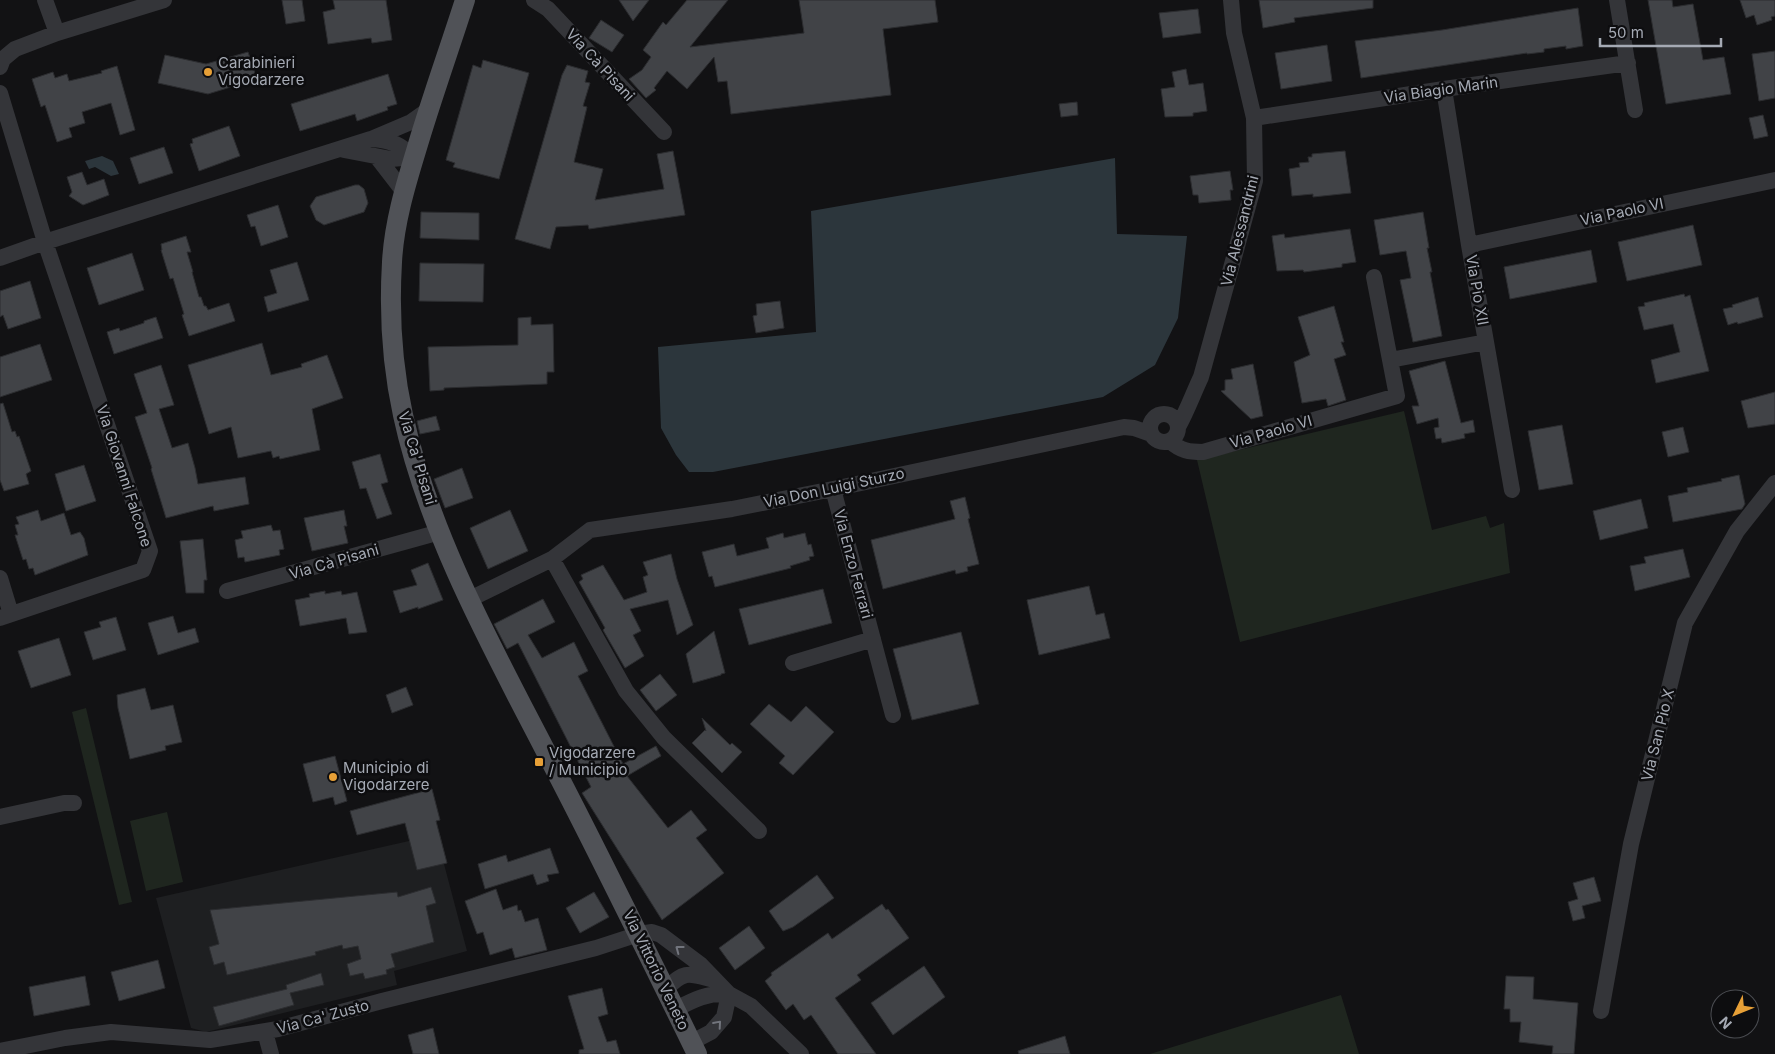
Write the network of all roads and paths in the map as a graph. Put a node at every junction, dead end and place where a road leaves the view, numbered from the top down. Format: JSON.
{"nodes":[{"id":1,"x":45,"y":0,"type":"edge"},
{"id":2,"x":164,"y":0,"type":"edge"},
{"id":3,"x":465,"y":0,"type":"edge"},
{"id":4,"x":534,"y":0,"type":"edge"},
{"id":5,"x":1230,"y":0,"type":"edge"},
{"id":6,"x":1617,"y":0,"type":"edge"},
{"id":7,"x":57,"y":33,"type":"junction"},
{"id":8,"x":1,"y":62,"type":"edge"},
{"id":9,"x":1628,"y":63,"type":"junction"},
{"id":10,"x":1444,"y":89,"type":"junction"},
{"id":11,"x":0,"y":93,"type":"edge"},
{"id":12,"x":428,"y":110,"type":"junction"},
{"id":13,"x":1635,"y":110,"type":"dead end"},
{"id":14,"x":1254,"y":118,"type":"junction"},
{"id":15,"x":664,"y":132,"type":"dead end"},
{"id":16,"x":371,"y":139,"type":"junction"},
{"id":17,"x":340,"y":149,"type":"junction"},
{"id":18,"x":377,"y":157,"type":"junction"},
{"id":19,"x":414,"y":157,"type":"junction"},
{"id":20,"x":1775,"y":180,"type":"edge"},
{"id":21,"x":404,"y":192,"type":"junction"},
{"id":22,"x":46,"y":242,"type":"junction"},
{"id":23,"x":1469,"y":244,"type":"junction"},
{"id":24,"x":0,"y":258,"type":"edge"},
{"id":25,"x":1374,"y":277,"type":"dead end"},
{"id":26,"x":1486,"y":342,"type":"junction"},
{"id":27,"x":1390,"y":360,"type":"junction"},
{"id":28,"x":1168,"y":425,"type":"junction"},
{"id":29,"x":1124,"y":427,"type":"junction"},
{"id":30,"x":1775,"y":483,"type":"edge"},
{"id":31,"x":833,"y":489,"type":"junction"},
{"id":32,"x":1512,"y":490,"type":"dead end"},
{"id":33,"x":440,"y":532,"type":"junction"},
{"id":34,"x":552,"y":559,"type":"junction"},
{"id":35,"x":0,"y":578,"type":"edge"},
{"id":36,"x":227,"y":591,"type":"dead end"},
{"id":37,"x":470,"y":599,"type":"junction"},
{"id":38,"x":6,"y":616,"type":"edge"},
{"id":39,"x":872,"y":639,"type":"junction"},
{"id":40,"x":793,"y":663,"type":"dead end"},
{"id":41,"x":893,"y":715,"type":"dead end"},
{"id":42,"x":74,"y":803,"type":"dead end"},
{"id":43,"x":0,"y":817,"type":"edge"},
{"id":44,"x":760,"y":831,"type":"dead end"},
{"id":45,"x":615,"y":886,"type":"joint"},
{"id":46,"x":639,"y":934,"type":"junction"},
{"id":47,"x":714,"y":980,"type":"junction"},
{"id":48,"x":666,"y":988,"type":"junction"},
{"id":49,"x":728,"y":994,"type":"junction"},
{"id":50,"x":676,"y":1009,"type":"junction"},
{"id":51,"x":1601,"y":1011,"type":"dead end"},
{"id":52,"x":265,"y":1032,"type":"junction"},
{"id":53,"x":695,"y":1048,"type":"edge"},
{"id":54,"x":0,"y":1051,"type":"edge"},
{"id":55,"x":271,"y":1054,"type":"edge"},
{"id":56,"x":802,"y":1054,"type":"edge"}],
"edges":[{"from":1,"to":7,"type":"street"},
{"from":2,"to":7,"type":"street"},
{"from":3,"to":12,"type":"main road","name":"Via Ca' Pisani"},
{"from":4,"to":15,"type":"street","name":"Via Cà Pisani"},
{"from":5,"to":14,"type":"street","name":"Via Alessandrini"},
{"from":6,"to":9,"type":"street"},
{"from":7,"to":8,"type":"street"},
{"from":9,"to":10,"type":"street","name":"Via Biagio Marin"},
{"from":9,"to":13,"type":"street"},
{"from":10,"to":14,"type":"street","name":"Via Biagio Marin"},
{"from":10,"to":23,"type":"street","name":"Via Pio XII"},
{"from":11,"to":22,"type":"street"},
{"from":12,"to":16,"type":"street"},
{"from":12,"to":19,"type":"main road","name":"Via Ca' Pisani"},
{"from":14,"to":28,"type":"street","name":"Via Alessandrini"},
{"from":16,"to":17,"type":"street"},
{"from":16,"to":19,"type":"street"},
{"from":17,"to":18,"type":"street"},
{"from":17,"to":22,"type":"street"},
{"from":18,"to":19,"type":"street"},
{"from":18,"to":21,"type":"street"},
{"from":19,"to":21,"type":"main road","name":"Via Ca' Pisani"},
{"from":20,"to":23,"type":"street","name":"Via Paolo VI"},
{"from":21,"to":33,"type":"main road","name":"Via Ca' Pisani"},
{"from":22,"to":24,"type":"street"},
{"from":22,"to":38,"type":"street","name":"Via Giovanni Falcone"},
{"from":23,"to":26,"type":"street","name":"Via Pio XII"},
{"from":25,"to":27,"type":"street","name":"Via Paolo VI"},
{"from":26,"to":27,"type":"street"},
{"from":26,"to":32,"type":"street","name":"Via Pio XII"},
{"from":27,"to":28,"type":"street","name":"Via Paolo VI"},
{"from":28,"to":29,"type":"street","name":"Via Don Luigi Sturzo"},
{"from":28,"to":29,"type":"street","name":"Via Don Luigi Sturzo"},
{"from":29,"to":31,"type":"street","name":"Via Don Luigi Sturzo"},
{"from":30,"to":51,"type":"street","name":"Via San Pio X"},
{"from":31,"to":34,"type":"street","name":"Via Don Luigi Sturzo"},
{"from":31,"to":39,"type":"street","name":"Via Enzo Ferrari"},
{"from":33,"to":36,"type":"street","name":"Via Cà Pisani"},
{"from":33,"to":37,"type":"main road","name":"Via Ca' Pisani"},
{"from":34,"to":37,"type":"street","name":"Via Don Luigi Sturzo"},
{"from":34,"to":44,"type":"street"},
{"from":35,"to":38,"type":"street","name":"Via Giovanni Falcone"},
{"from":37,"to":45,"type":"main road","name":"Via Ca' Pisani"},
{"from":39,"to":40,"type":"street","name":"Via Enzo Ferrari"},
{"from":39,"to":41,"type":"street","name":"Via Enzo Ferrari"},
{"from":42,"to":43,"type":"street"},
{"from":45,"to":46,"type":"main road","name":"Via Vittorio Veneto"},
{"from":47,"to":46,"type":"street","one_way":true},
{"from":46,"to":48,"type":"main road","name":"Via Vittorio Veneto"},
{"from":46,"to":52,"type":"street","name":"Via Ca' Zusto"},
{"from":47,"to":48,"type":"street"},
{"from":47,"to":49,"type":"street"},
{"from":48,"to":50,"type":"main road","name":"Via Vittorio Veneto"},
{"from":49,"to":50,"type":"street"},
{"from":53,"to":49,"type":"street","one_way":true},
{"from":49,"to":56,"type":"street"},
{"from":50,"to":53,"type":"main road","name":"Via Vittorio Veneto"},
{"from":52,"to":54,"type":"street","name":"Via Ca' Zusto"},
{"from":52,"to":55,"type":"street"}]}
